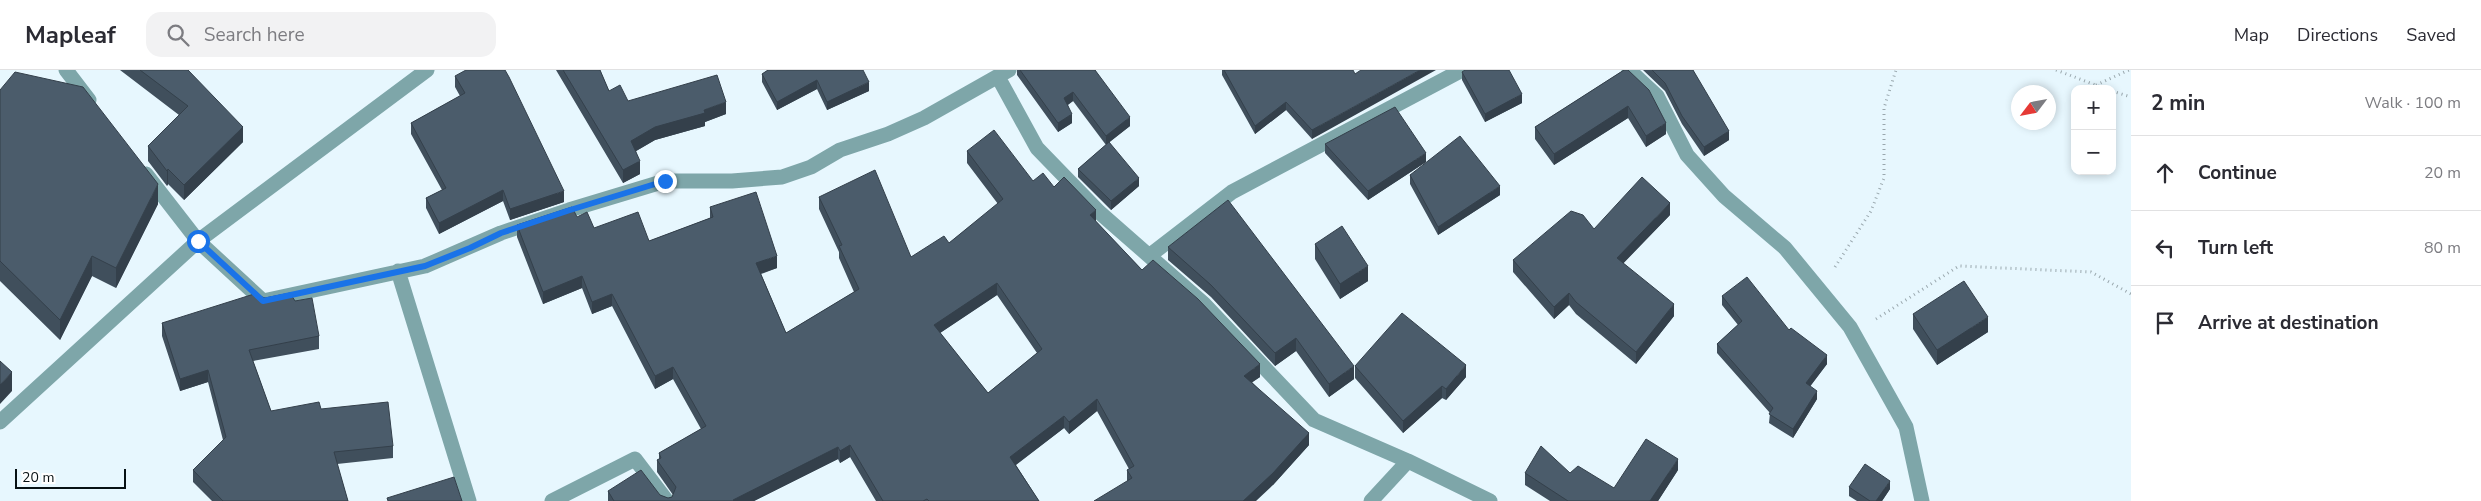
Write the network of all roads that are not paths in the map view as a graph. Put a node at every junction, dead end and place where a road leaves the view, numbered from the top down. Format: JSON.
{"nodes":[{"id":1,"x":66,"y":70,"type":"edge"},
{"id":2,"x":427,"y":70,"type":"edge"},
{"id":3,"x":1462,"y":70,"type":"edge"},
{"id":4,"x":1630,"y":70,"type":"edge"},
{"id":5,"x":1004,"y":74,"type":"edge"},
{"id":6,"x":96,"y":109,"type":"edge"},
{"id":7,"x":138,"y":163,"type":"edge"},
{"id":8,"x":198,"y":241,"type":"junction"},
{"id":9,"x":1149,"y":256,"type":"junction"},
{"id":10,"x":398,"y":271,"type":"junction"},
{"id":11,"x":0,"y":422,"type":"edge"},
{"id":12,"x":1408,"y":462,"type":"junction"},
{"id":13,"x":462,"y":478,"type":"junction"},
{"id":14,"x":443,"y":483,"type":"edge"},
{"id":15,"x":470,"y":501,"type":"edge"},
{"id":16,"x":552,"y":501,"type":"edge"},
{"id":17,"x":668,"y":501,"type":"edge"},
{"id":18,"x":1371,"y":501,"type":"edge"},
{"id":19,"x":1490,"y":501,"type":"edge"},
{"id":20,"x":1922,"y":501,"type":"edge"}],
"edges":[{"from":1,"to":6,"type":"street"},
{"from":2,"to":8,"type":"street"},
{"from":3,"to":9,"type":"street"},
{"from":4,"to":20,"type":"street"},
{"from":5,"to":9,"type":"street"},
{"from":5,"to":10,"type":"street"},
{"from":7,"to":8,"type":"street"},
{"from":8,"to":10,"type":"street"},
{"from":8,"to":11,"type":"street"},
{"from":9,"to":12,"type":"street"},
{"from":10,"to":13,"type":"street"},
{"from":12,"to":18,"type":"street"},
{"from":12,"to":19,"type":"street"},
{"from":13,"to":14,"type":"street"},
{"from":13,"to":15,"type":"street"},
{"from":16,"to":17,"type":"street"}]}
